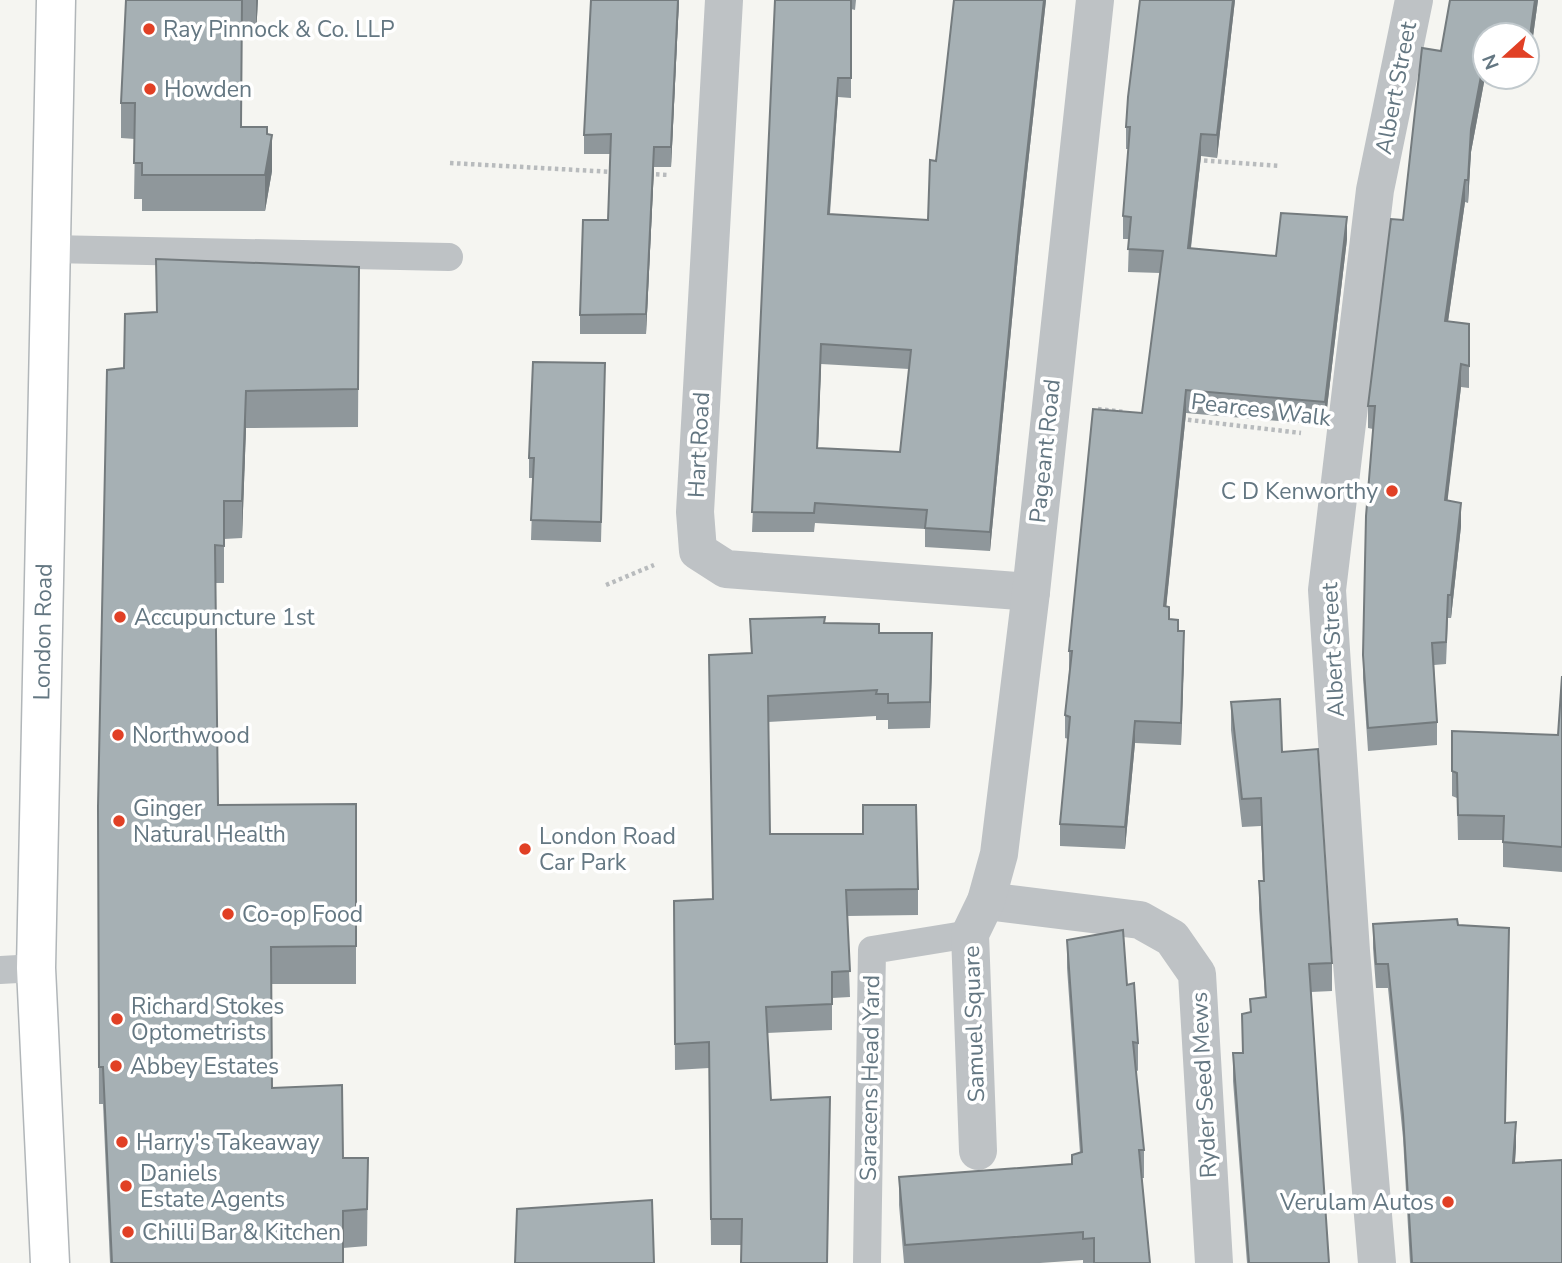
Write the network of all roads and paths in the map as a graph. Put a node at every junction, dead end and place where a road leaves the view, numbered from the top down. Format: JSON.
{"nodes":[{"id":1,"x":56,"y":0,"type":"edge"},
{"id":2,"x":724,"y":0,"type":"edge"},
{"id":3,"x":1095,"y":0,"type":"edge"},
{"id":4,"x":1414,"y":0,"type":"edge"},
{"id":5,"x":1185,"y":159,"type":"edge"},
{"id":6,"x":450,"y":163,"type":"dead end"},
{"id":7,"x":1280,"y":166,"type":"dead end"},
{"id":8,"x":617,"y":172,"type":"edge"},
{"id":9,"x":645,"y":173,"type":"edge"},
{"id":10,"x":715,"y":177,"type":"junction"},
{"id":11,"x":50,"y":249,"type":"junction"},
{"id":12,"x":449,"y":257,"type":"dead end"},
{"id":13,"x":1049,"y":403,"type":"junction"},
{"id":14,"x":1130,"y":413,"type":"edge"},
{"id":15,"x":1170,"y":417,"type":"edge"},
{"id":16,"x":1343,"y":438,"type":"junction"},
{"id":17,"x":1031,"y":592,"type":"junction"},
{"id":18,"x":978,"y":917,"type":"junction"},
{"id":19,"x":18,"y":969,"type":"edge"},
{"id":20,"x":978,"y":1151,"type":"dead end"},
{"id":21,"x":50,"y":1263,"type":"edge"},
{"id":22,"x":867,"y":1263,"type":"edge"},
{"id":23,"x":1214,"y":1263,"type":"edge"},
{"id":24,"x":1377,"y":1263,"type":"edge"}],
"edges":[{"from":1,"to":11,"type":"main road","name":"London Road"},
{"from":2,"to":10,"type":"street","name":"Hart Road"},
{"from":3,"to":13,"type":"street","name":"Pageant Road"},
{"from":4,"to":16,"type":"street","name":"Albert Street"},
{"from":5,"to":7,"type":"path"},
{"from":6,"to":8,"type":"path"},
{"from":9,"to":10,"type":"path"},
{"from":10,"to":17,"type":"street","name":"Hart Road"},
{"from":11,"to":12,"type":"lane"},
{"from":11,"to":19,"type":"main road","name":"London Road"},
{"from":13,"to":14,"type":"path"},
{"from":13,"to":17,"type":"street","name":"Pageant Road"},
{"from":15,"to":16,"type":"path","name":"Pearces Walk"},
{"from":16,"to":24,"type":"street","name":"Albert Street"},
{"from":17,"to":18,"type":"street","name":"Pageant Road"},
{"from":18,"to":20,"type":"street","name":"Samuel Square"},
{"from":18,"to":22,"type":"lane","name":"Saracens Head Yard"},
{"from":18,"to":23,"type":"street","name":"Ryder Seed Mews"},
{"from":19,"to":21,"type":"main road","name":"London Road"}]}
